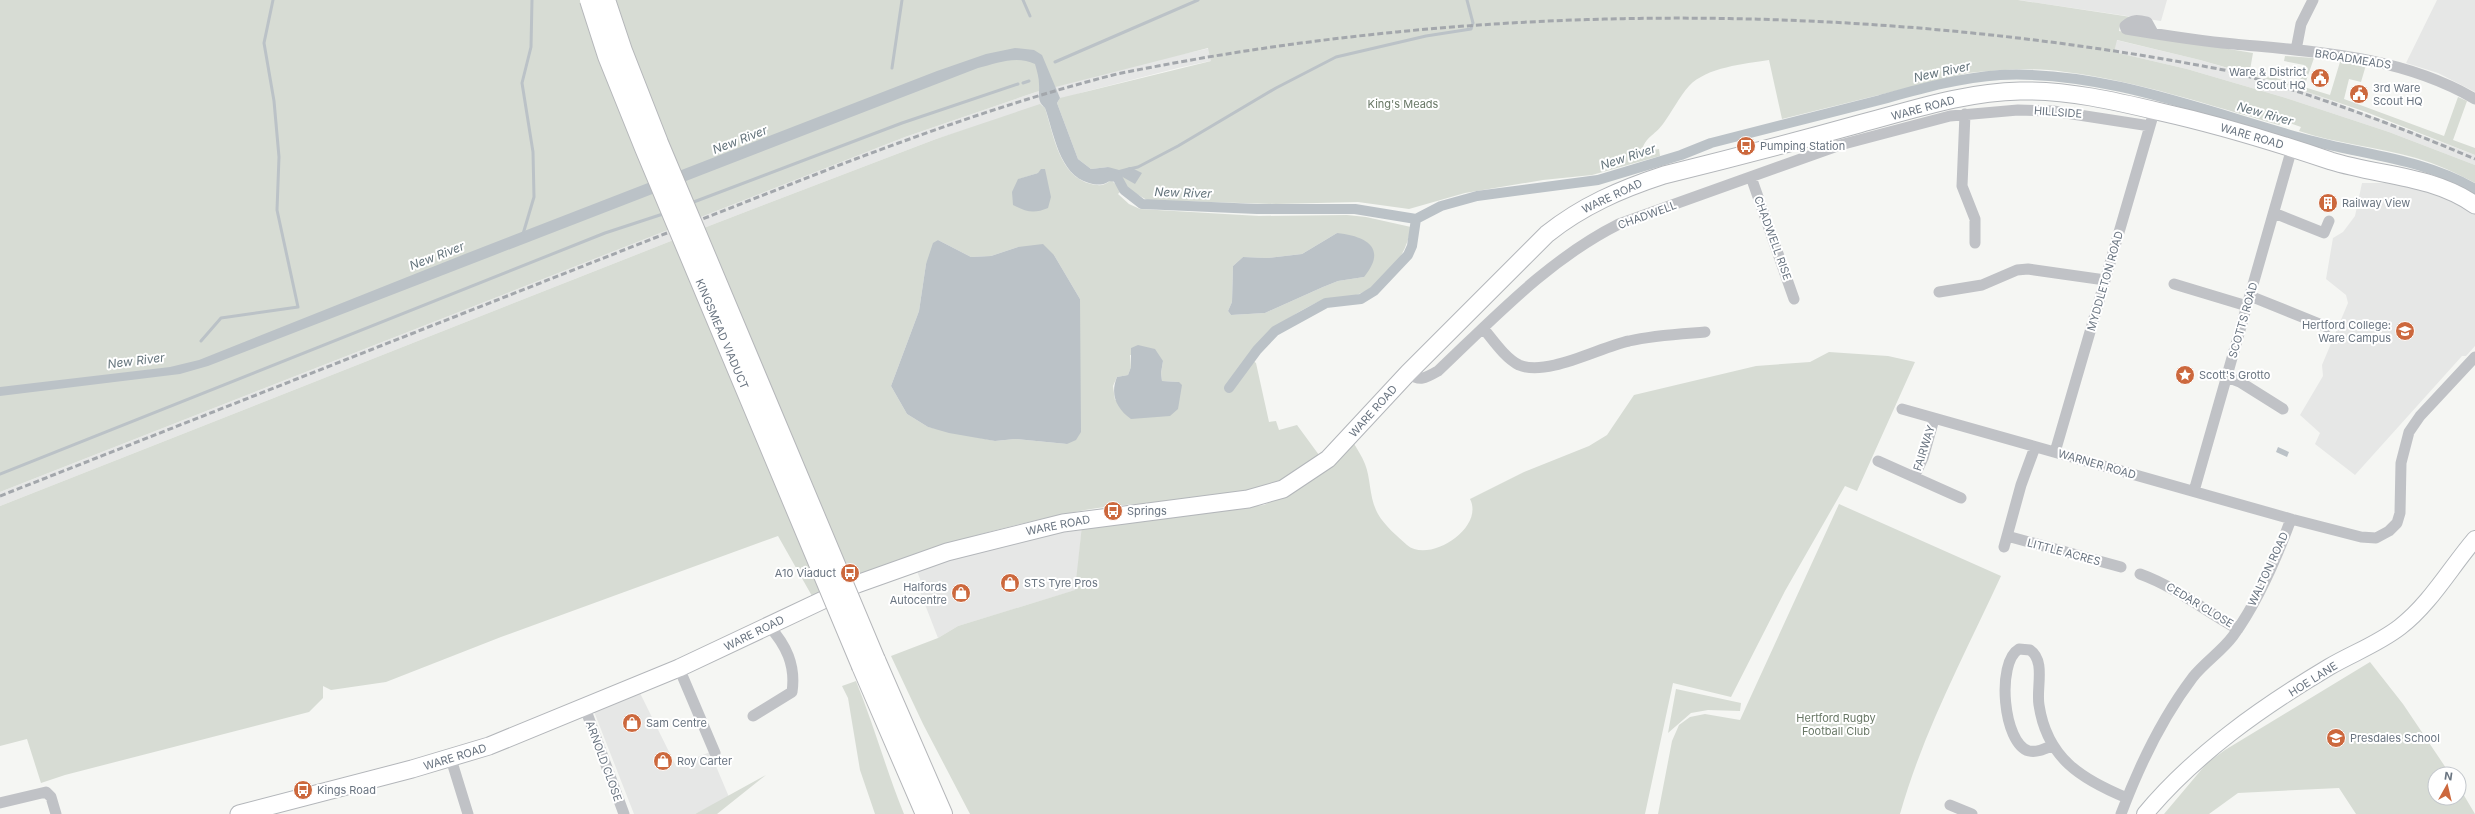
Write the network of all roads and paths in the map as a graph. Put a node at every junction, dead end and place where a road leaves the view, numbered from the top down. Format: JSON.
{"nodes":[{"id":1,"x":590,"y":0,"type":"edge"},
{"id":2,"x":604,"y":0,"type":"edge"},
{"id":3,"x":2313,"y":0,"type":"edge"},
{"id":4,"x":2153,"y":33,"type":"dead end"},
{"id":5,"x":2296,"y":50,"type":"junction"},
{"id":6,"x":2475,"y":99,"type":"edge"},
{"id":7,"x":1965,"y":114,"type":"junction"},
{"id":8,"x":2152,"y":118,"type":"junction"},
{"id":9,"x":1930,"y":121,"type":"joint"},
{"id":10,"x":2292,"y":148,"type":"junction"},
{"id":11,"x":1751,"y":177,"type":"junction"},
{"id":12,"x":2475,"y":205,"type":"edge"},
{"id":13,"x":2274,"y":214,"type":"junction"},
{"id":14,"x":2329,"y":221,"type":"dead end"},
{"id":15,"x":1976,"y":243,"type":"dead end"},
{"id":16,"x":2105,"y":280,"type":"junction"},
{"id":17,"x":2174,"y":284,"type":"dead end"},
{"id":18,"x":1939,"y":292,"type":"dead end"},
{"id":19,"x":1794,"y":299,"type":"dead end"},
{"id":20,"x":2249,"y":301,"type":"junction"},
{"id":21,"x":2327,"y":327,"type":"dead end"},
{"id":22,"x":1483,"y":328,"type":"junction"},
{"id":23,"x":1705,"y":332,"type":"dead end"},
{"id":24,"x":2475,"y":357,"type":"edge"},
{"id":25,"x":1408,"y":373,"type":"junction"},
{"id":26,"x":2227,"y":377,"type":"junction"},
{"id":27,"x":1902,"y":409,"type":"dead end"},
{"id":28,"x":2283,"y":410,"type":"dead end"},
{"id":29,"x":1934,"y":418,"type":"junction"},
{"id":30,"x":2035,"y":447,"type":"junction"},
{"id":31,"x":2055,"y":452,"type":"junction"},
{"id":32,"x":1878,"y":461,"type":"dead end"},
{"id":33,"x":1914,"y":477,"type":"junction"},
{"id":34,"x":2194,"y":491,"type":"junction"},
{"id":35,"x":1961,"y":498,"type":"dead end"},
{"id":36,"x":2291,"y":519,"type":"junction"},
{"id":37,"x":2475,"y":539,"type":"edge"},
{"id":38,"x":2121,"y":567,"type":"dead end"},
{"id":39,"x":2140,"y":574,"type":"dead end"},
{"id":40,"x":769,"y":626,"type":"junction"},
{"id":41,"x":2238,"y":629,"type":"junction"},
{"id":42,"x":869,"y":663,"type":"junction"},
{"id":43,"x":679,"y":668,"type":"junction"},
{"id":44,"x":584,"y":708,"type":"junction"},
{"id":45,"x":753,"y":716,"type":"dead end"},
{"id":46,"x":892,"y":738,"type":"junction"},
{"id":47,"x":2053,"y":745,"type":"junction"},
{"id":48,"x":715,"y":753,"type":"dead end"},
{"id":49,"x":451,"y":759,"type":"junction"},
{"id":50,"x":926,"y":779,"type":"junction"},
{"id":51,"x":2127,"y":798,"type":"junction"},
{"id":52,"x":0,"y":803,"type":"edge"},
{"id":53,"x":1950,"y":805,"type":"dead end"},
{"id":54,"x":268,"y":810,"type":"edge"},
{"id":55,"x":56,"y":814,"type":"edge"},
{"id":56,"x":239,"y":814,"type":"edge"},
{"id":57,"x":468,"y":814,"type":"edge"},
{"id":58,"x":624,"y":814,"type":"edge"},
{"id":59,"x":915,"y":814,"type":"edge"},
{"id":60,"x":926,"y":814,"type":"edge"},
{"id":61,"x":942,"y":814,"type":"edge"},
{"id":62,"x":947,"y":814,"type":"edge"},
{"id":63,"x":1972,"y":814,"type":"edge"},
{"id":64,"x":2121,"y":814,"type":"edge"},
{"id":65,"x":2145,"y":814,"type":"edge"}],
"edges":[{"from":1,"to":42,"type":"highway","name":"KINGSMEAD VIADUCT","bridge":true},
{"from":2,"to":42,"type":"highway","name":"KINGSMEAD VIADUCT","bridge":true},
{"from":3,"to":5,"type":"street"},
{"from":4,"to":5,"type":"street","name":"BROADMEADS"},
{"from":5,"to":6,"type":"street","name":"BROADMEADS"},
{"from":7,"to":8,"type":"street","name":"HILLSIDE"},
{"from":7,"to":9,"type":"street","name":"HILLSIDE"},
{"from":7,"to":15,"type":"street"},
{"from":8,"to":10,"type":"main road","name":"WARE ROAD"},
{"from":8,"to":16,"type":"street","name":"MYDDLETON ROAD"},
{"from":8,"to":25,"type":"main road","name":"WARE ROAD"},
{"from":9,"to":11,"type":"street","name":"CHADWELL"},
{"from":10,"to":12,"type":"main road","name":"WARE ROAD"},
{"from":10,"to":13,"type":"street","name":"SCOTTS ROAD"},
{"from":11,"to":19,"type":"street","name":"CHADWELL RISE"},
{"from":11,"to":22,"type":"street","name":"CHADWELL"},
{"from":13,"to":14,"type":"street"},
{"from":13,"to":20,"type":"street","name":"SCOTTS ROAD"},
{"from":16,"to":18,"type":"street"},
{"from":16,"to":31,"type":"street","name":"MYDDLETON ROAD"},
{"from":17,"to":20,"type":"street"},
{"from":20,"to":21,"type":"street"},
{"from":20,"to":26,"type":"street","name":"SCOTTS ROAD"},
{"from":22,"to":23,"type":"street"},
{"from":22,"to":25,"type":"street","name":"CHADWELL"},
{"from":24,"to":36,"type":"street","name":"WALTON ROAD"},
{"from":25,"to":40,"type":"main road","name":"WARE ROAD"},
{"from":26,"to":28,"type":"street"},
{"from":26,"to":34,"type":"street","name":"SCOTTS ROAD"},
{"from":27,"to":29,"type":"street","name":"WARNER ROAD"},
{"from":29,"to":30,"type":"street","name":"WARNER ROAD"},
{"from":29,"to":33,"type":"street","name":"FAIRWAY"},
{"from":30,"to":31,"type":"street","name":"WARNER ROAD"},
{"from":30,"to":38,"type":"street","name":"LITTLE ACRES"},
{"from":31,"to":34,"type":"street","name":"WARNER ROAD"},
{"from":32,"to":33,"type":"street","name":"FAIRWAY"},
{"from":33,"to":35,"type":"street","name":"FAIRWAY"},
{"from":34,"to":36,"type":"street","name":"WARNER ROAD"},
{"from":36,"to":41,"type":"street","name":"WALTON ROAD"},
{"from":37,"to":65,"type":"street","name":"HOE LANE"},
{"from":39,"to":41,"type":"street","name":"CEDAR CLOSE"},
{"from":40,"to":43,"type":"main road","name":"WARE ROAD"},
{"from":40,"to":45,"type":"street"},
{"from":41,"to":51,"type":"street","name":"WALTON ROAD"},
{"from":42,"to":46,"type":"highway"},
{"from":42,"to":50,"type":"highway"},
{"from":43,"to":44,"type":"main road","name":"WARE ROAD"},
{"from":43,"to":48,"type":"street"},
{"from":44,"to":49,"type":"main road","name":"WARE ROAD"},
{"from":44,"to":58,"type":"street","name":"ARNOLD CLOSE"},
{"from":46,"to":59,"type":"highway"},
{"from":46,"to":60,"type":"highway"},
{"from":47,"to":47,"type":"street"},
{"from":47,"to":51,"type":"street"},
{"from":49,"to":54,"type":"main road","name":"WARE ROAD"},
{"from":49,"to":57,"type":"street"},
{"from":50,"to":61,"type":"highway"},
{"from":50,"to":62,"type":"highway"},
{"from":51,"to":64,"type":"street","name":"WALTON ROAD"},
{"from":52,"to":55,"type":"street"},
{"from":53,"to":63,"type":"street"},
{"from":54,"to":56,"type":"main road","name":"WARE ROAD"}]}
